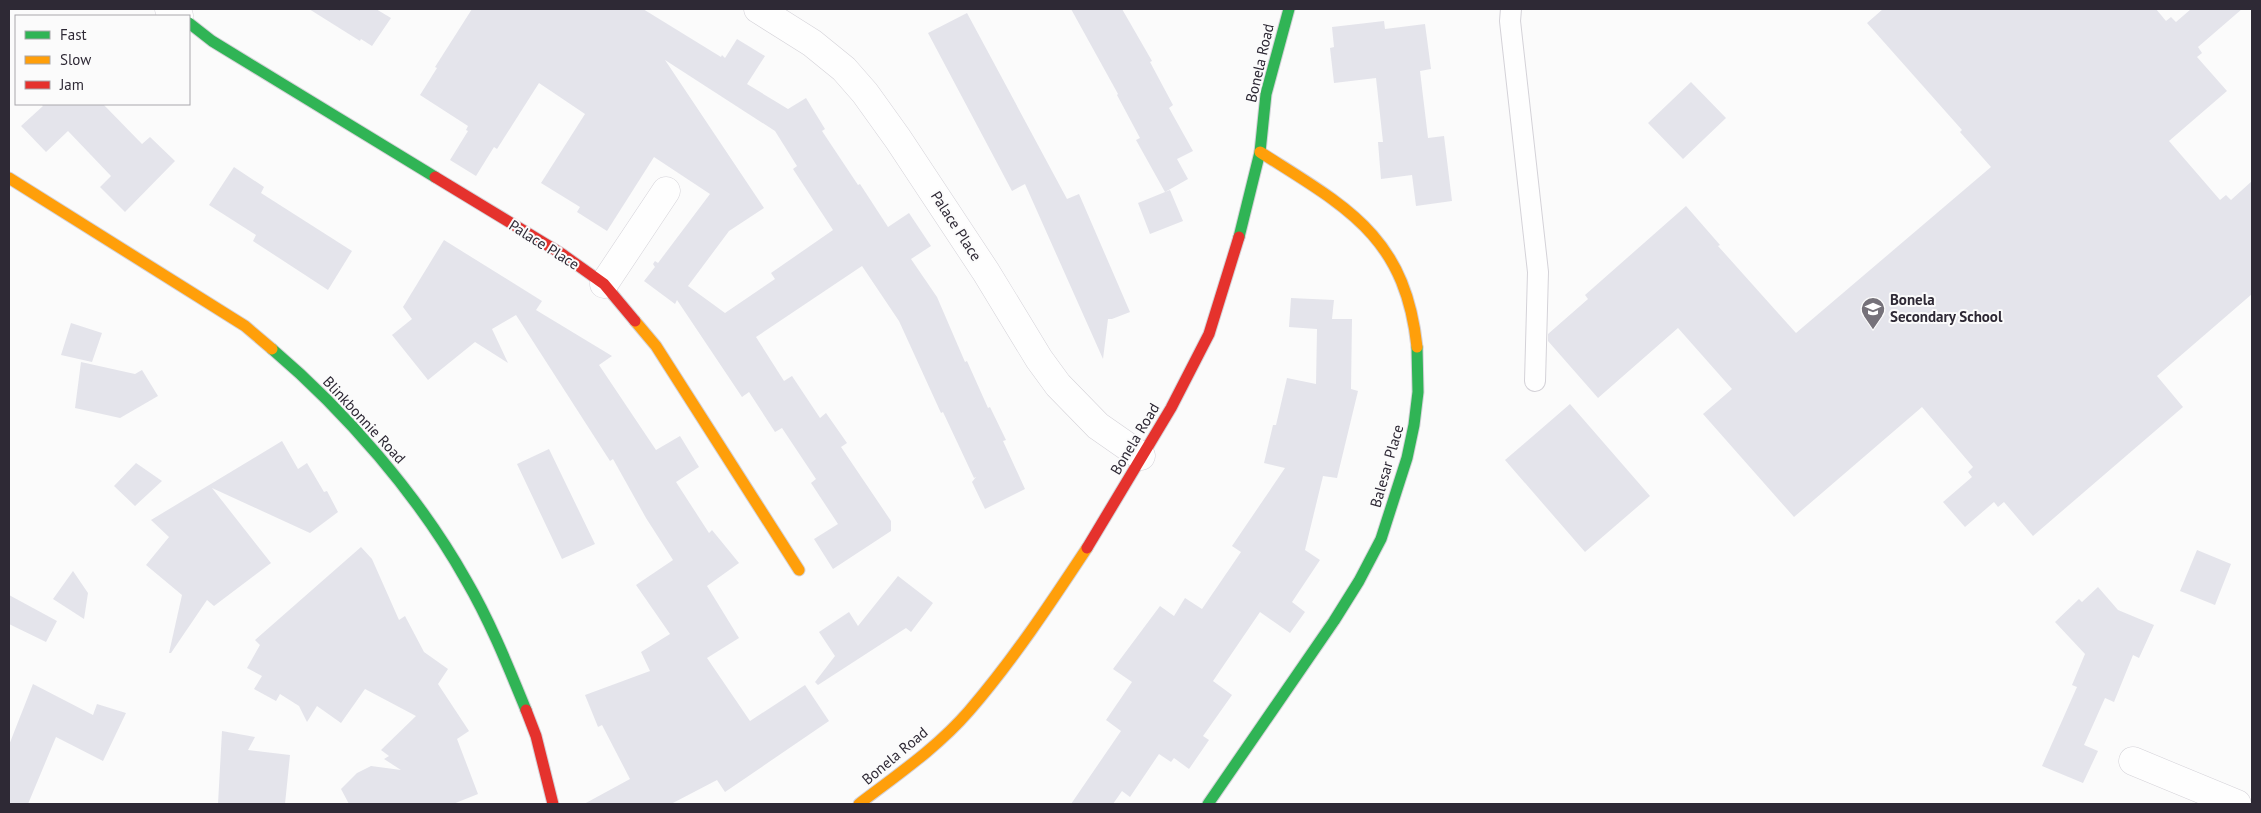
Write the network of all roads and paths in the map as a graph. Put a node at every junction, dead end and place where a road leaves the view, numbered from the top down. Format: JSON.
{"nodes":[{"id":1,"x":758,"y":9,"type":"edge"},
{"id":2,"x":1289,"y":9,"type":"edge"},
{"id":3,"x":1511,"y":9,"type":"edge"},
{"id":4,"x":190,"y":25,"type":"edge"},
{"id":5,"x":1260,"y":152,"type":"junction"},
{"id":6,"x":9,"y":178,"type":"edge"},
{"id":7,"x":666,"y":191,"type":"dead end"},
{"id":8,"x":604,"y":284,"type":"junction"},
{"id":9,"x":1535,"y":381,"type":"dead end"},
{"id":10,"x":1141,"y":456,"type":"junction"},
{"id":11,"x":800,"y":570,"type":"dead end"},
{"id":12,"x":2133,"y":761,"type":"dead end"},
{"id":13,"x":2190,"y":795,"type":"edge"},
{"id":14,"x":553,"y":804,"type":"edge"},
{"id":15,"x":859,"y":804,"type":"edge"},
{"id":16,"x":1208,"y":804,"type":"edge"},
{"id":17,"x":2236,"y":804,"type":"edge"}],
"edges":[{"from":1,"to":10,"type":"street","name":"Palace Place"},
{"from":2,"to":5,"type":"street","name":"Bonela Road"},
{"from":3,"to":9,"type":"lane"},
{"from":4,"to":8,"type":"street","name":"Palace Place"},
{"from":5,"to":10,"type":"street","name":"Bonela Road"},
{"from":5,"to":16,"type":"street","name":"Balesar Place"},
{"from":6,"to":14,"type":"street","name":"Blinkbonnie Road"},
{"from":7,"to":8,"type":"street"},
{"from":8,"to":11,"type":"street","name":"Palace Place"},
{"from":10,"to":15,"type":"street","name":"Bonela Road"},
{"from":12,"to":13,"type":"street"},
{"from":13,"to":17,"type":"street"}]}
